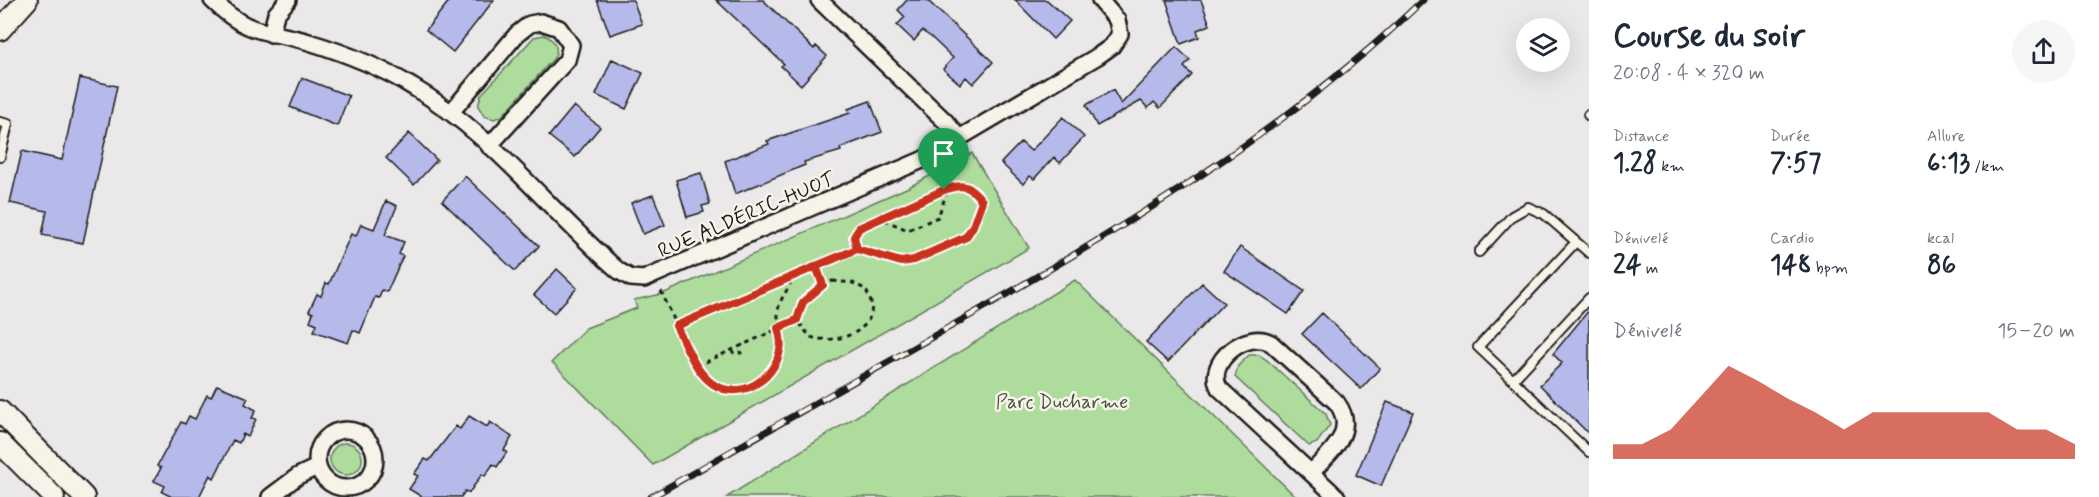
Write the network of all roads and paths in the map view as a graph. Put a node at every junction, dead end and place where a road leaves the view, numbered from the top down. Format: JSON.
{"nodes":[{"id":1,"x":27,"y":0,"type":"edge"},
{"id":2,"x":212,"y":0,"type":"edge"},
{"id":3,"x":288,"y":0,"type":"edge"},
{"id":4,"x":819,"y":0,"type":"edge"},
{"id":5,"x":1100,"y":0,"type":"edge"},
{"id":6,"x":0,"y":30,"type":"edge"},
{"id":7,"x":271,"y":34,"type":"junction"},
{"id":8,"x":452,"y":111,"type":"junction"},
{"id":9,"x":0,"y":122,"type":"edge"},
{"id":10,"x":959,"y":138,"type":"junction"},
{"id":11,"x":489,"y":146,"type":"junction"},
{"id":12,"x":0,"y":157,"type":"edge"},
{"id":13,"x":939,"y":170,"type":"dead end"},
{"id":14,"x":948,"y":189,"type":"junction"},
{"id":15,"x":881,"y":218,"type":"junction"},
{"id":16,"x":1576,"y":242,"type":"junction"},
{"id":17,"x":857,"y":249,"type":"junction"},
{"id":18,"x":1479,"y":252,"type":"dead end"},
{"id":19,"x":1589,"y":254,"type":"edge"},
{"id":20,"x":816,"y":266,"type":"junction"},
{"id":21,"x":792,"y":276,"type":"junction"},
{"id":22,"x":823,"y":285,"type":"junction"},
{"id":23,"x":661,"y":291,"type":"dead end"},
{"id":24,"x":1589,"y":298,"type":"edge"},
{"id":25,"x":797,"y":320,"type":"junction"},
{"id":26,"x":676,"y":326,"type":"junction"},
{"id":27,"x":778,"y":328,"type":"junction"},
{"id":28,"x":742,"y":344,"type":"junction"},
{"id":29,"x":731,"y":350,"type":"junction"},
{"id":30,"x":697,"y":366,"type":"junction"},
{"id":31,"x":1514,"y":379,"type":"junction"},
{"id":32,"x":0,"y":411,"type":"edge"},
{"id":33,"x":0,"y":443,"type":"edge"},
{"id":34,"x":1589,"y":452,"type":"edge"},
{"id":35,"x":318,"y":467,"type":"dead end"},
{"id":36,"x":1311,"y":473,"type":"junction"},
{"id":37,"x":54,"y":497,"type":"edge"},
{"id":38,"x":84,"y":497,"type":"edge"},
{"id":39,"x":270,"y":497,"type":"edge"},
{"id":40,"x":1337,"y":497,"type":"edge"}],
"edges":[{"from":1,"to":6,"type":"street"},
{"from":2,"to":7,"type":"street","name":"RUE ALDÉRIC-HUOT"},
{"from":3,"to":7,"type":"street"},
{"from":4,"to":10,"type":"street"},
{"from":5,"to":10,"type":"street","name":"RUE ALDÉRIC-HUOT"},
{"from":7,"to":8,"type":"street","name":"RUE ALDÉRIC-HUOT"},
{"from":8,"to":11,"type":"street","name":"RUE ALDÉRIC-HUOT"},
{"from":8,"to":11,"type":"street"},
{"from":9,"to":12,"type":"lane"},
{"from":10,"to":11,"type":"street","name":"RUE ALDÉRIC-HUOT"},
{"from":13,"to":14,"type":"path"},
{"from":14,"to":15,"type":"path"},
{"from":14,"to":15,"type":"path"},
{"from":14,"to":17,"type":"path"},
{"from":15,"to":17,"type":"path"},
{"from":16,"to":18,"type":"lane"},
{"from":16,"to":19,"type":"lane"},
{"from":16,"to":31,"type":"lane"},
{"from":17,"to":20,"type":"path"},
{"from":20,"to":21,"type":"path"},
{"from":20,"to":22,"type":"path"},
{"from":21,"to":26,"type":"path"},
{"from":21,"to":27,"type":"path"},
{"from":22,"to":25,"type":"path"},
{"from":22,"to":25,"type":"path"},
{"from":23,"to":26,"type":"path"},
{"from":24,"to":31,"type":"lane"},
{"from":25,"to":27,"type":"path"},
{"from":26,"to":30,"type":"path"},
{"from":27,"to":28,"type":"path"},
{"from":27,"to":30,"type":"path"},
{"from":28,"to":29,"type":"path"},
{"from":28,"to":29,"type":"path"},
{"from":29,"to":30,"type":"path"},
{"from":31,"to":34,"type":"lane"},
{"from":32,"to":38,"type":"street"},
{"from":33,"to":37,"type":"street"},
{"from":35,"to":39,"type":"street"},
{"from":36,"to":36,"type":"street"},
{"from":36,"to":40,"type":"street"}]}
